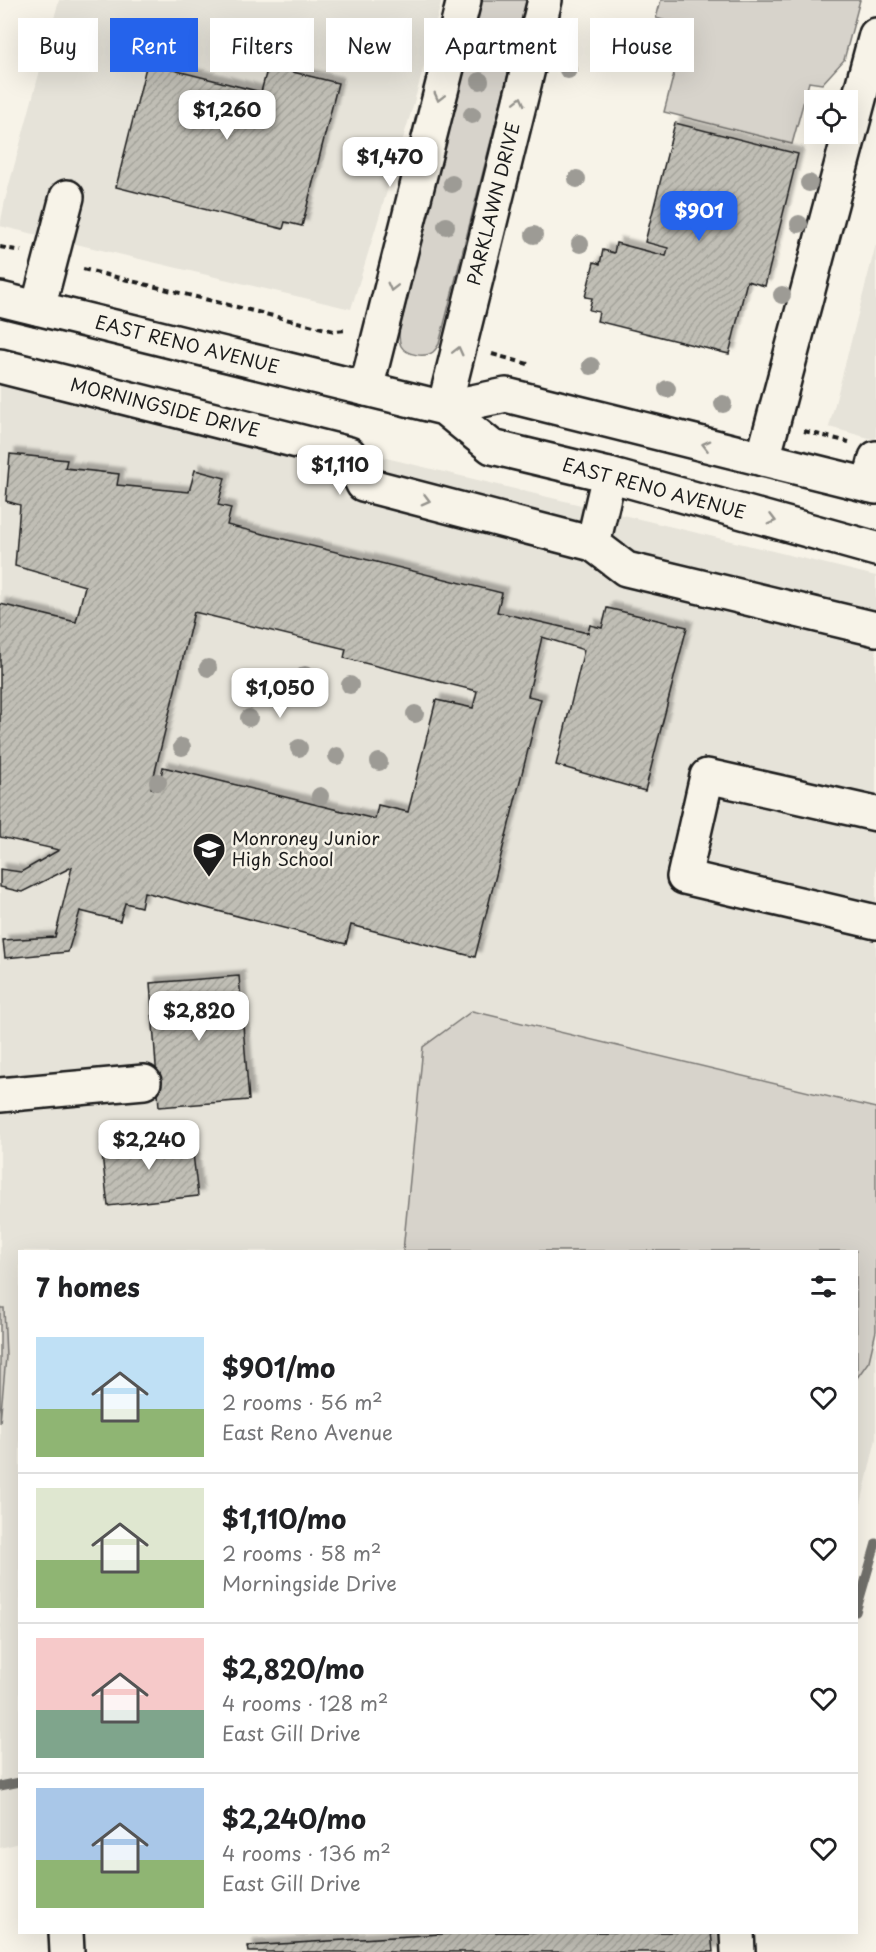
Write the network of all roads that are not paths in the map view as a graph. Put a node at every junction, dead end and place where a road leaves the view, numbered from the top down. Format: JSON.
{"nodes":[{"id":1,"x":464,"y":0,"type":"edge"},
{"id":2,"x":545,"y":0,"type":"edge"},
{"id":3,"x":876,"y":35,"type":"edge"},
{"id":4,"x":67,"y":197,"type":"dead end"},
{"id":5,"x":0,"y":299,"type":"edge"},
{"id":6,"x":38,"y":308,"type":"junction"},
{"id":7,"x":0,"y":366,"type":"edge"},
{"id":8,"x":366,"y":389,"type":"junction"},
{"id":9,"x":444,"y":408,"type":"junction"},
{"id":10,"x":763,"y":459,"type":"junction"},
{"id":11,"x":609,"y":475,"type":"junction"},
{"id":12,"x":874,"y":477,"type":"edge"},
{"id":13,"x":593,"y":544,"type":"junction"},
{"id":14,"x":876,"y":549,"type":"edge"},
{"id":15,"x":876,"y":629,"type":"edge"},
{"id":16,"x":876,"y":814,"type":"edge"},
{"id":17,"x":876,"y":922,"type":"edge"},
{"id":18,"x":144,"y":1082,"type":"dead end"},
{"id":19,"x":0,"y":1095,"type":"edge"},
{"id":20,"x":66,"y":1934,"type":"edge"},
{"id":21,"x":737,"y":1934,"type":"edge"},
{"id":22,"x":67,"y":1952,"type":"edge"},
{"id":23,"x":738,"y":1952,"type":"edge"}],
"edges":[{"from":1,"to":8,"type":"street","one_way":true},
{"from":9,"to":2,"type":"street","name":"PARKLAWN DRIVE","one_way":true},
{"from":3,"to":10,"type":"street"},
{"from":4,"to":6,"type":"street"},
{"from":5,"to":6,"type":"street","name":"EAST RENO AVENUE"},
{"from":6,"to":8,"type":"street","name":"EAST RENO AVENUE"},
{"from":7,"to":13,"type":"street","name":"MORNINGSIDE DRIVE","one_way":true},
{"from":8,"to":9,"type":"street","name":"EAST RENO AVENUE"},
{"from":10,"to":9,"type":"street","name":"EAST RENO AVENUE","one_way":true},
{"from":9,"to":11,"type":"street","name":"EAST RENO AVENUE"},
{"from":10,"to":12,"type":"street","name":"EAST RENO AVENUE"},
{"from":11,"to":13,"type":"street"},
{"from":11,"to":14,"type":"street","name":"EAST RENO AVENUE","one_way":true},
{"from":13,"to":15,"type":"street"},
{"from":16,"to":17,"type":"street"},
{"from":18,"to":19,"type":"street"},
{"from":20,"to":22,"type":"street"},
{"from":21,"to":23,"type":"street"}]}
